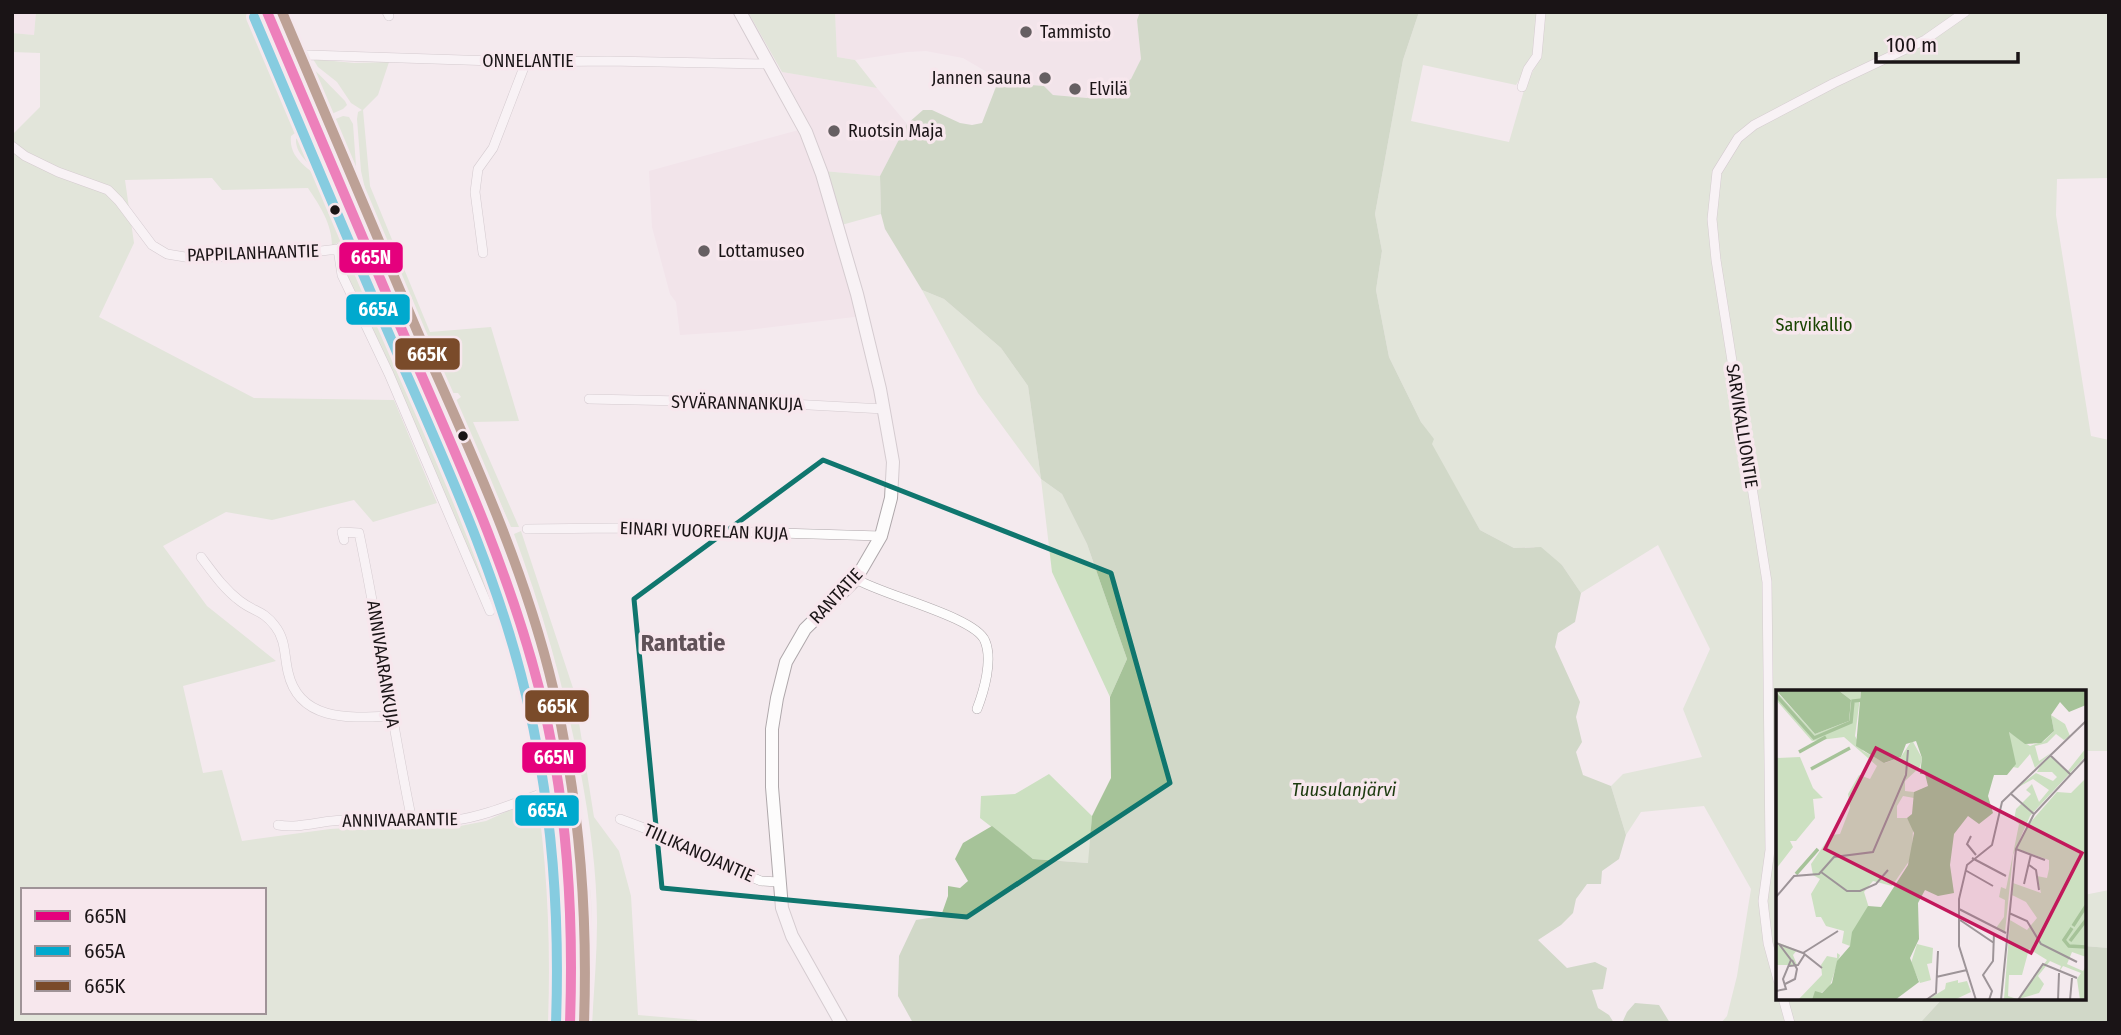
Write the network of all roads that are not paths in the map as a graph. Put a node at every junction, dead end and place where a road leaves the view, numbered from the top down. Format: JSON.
{"nodes":[{"id":1,"x":267,"y":12,"type":"edge"},
{"id":2,"x":740,"y":12,"type":"edge"},
{"id":3,"x":1541,"y":12,"type":"edge"},
{"id":4,"x":1965,"y":12,"type":"edge"},
{"id":5,"x":288,"y":60,"type":"junction"},
{"id":6,"x":526,"y":62,"type":"junction"},
{"id":7,"x":769,"y":64,"type":"junction"},
{"id":8,"x":1522,"y":87,"type":"dead end"},
{"id":9,"x":12,"y":146,"type":"edge"},
{"id":10,"x":361,"y":235,"type":"junction"},
{"id":11,"x":338,"y":249,"type":"junction"},
{"id":12,"x":484,"y":253,"type":"dead end"},
{"id":13,"x":589,"y":399,"type":"dead end"},
{"id":14,"x":884,"y":409,"type":"junction"},
{"id":15,"x":527,"y":529,"type":"dead end"},
{"id":16,"x":881,"y":536,"type":"junction"},
{"id":17,"x":344,"y":540,"type":"dead end"},
{"id":18,"x":201,"y":557,"type":"dead end"},
{"id":19,"x":856,"y":579,"type":"junction"},
{"id":20,"x":490,"y":611,"type":"dead end"},
{"id":21,"x":977,"y":709,"type":"dead end"},
{"id":22,"x":391,"y":716,"type":"junction"},
{"id":23,"x":559,"y":788,"type":"junction"},
{"id":24,"x":620,"y":819,"type":"dead end"},
{"id":25,"x":412,"y":821,"type":"junction"},
{"id":26,"x":278,"y":825,"type":"dead end"},
{"id":27,"x":778,"y":881,"type":"junction"},
{"id":28,"x":1776,"y":973,"type":"edge"},
{"id":29,"x":1784,"y":1000,"type":"edge"},
{"id":30,"x":570,"y":1023,"type":"edge"},
{"id":31,"x":841,"y":1023,"type":"edge"},
{"id":32,"x":1790,"y":1023,"type":"edge"}],
"edges":[{"from":1,"to":5,"type":"street"},
{"from":2,"to":7,"type":"street","name":"RANTATIE"},
{"from":3,"to":8,"type":"street"},
{"from":4,"to":28,"type":"street","name":"SARVIKALLIONTIE"},
{"from":5,"to":6,"type":"street","name":"ONNELANTIE"},
{"from":5,"to":10,"type":"street"},
{"from":6,"to":7,"type":"street","name":"ONNELANTIE"},
{"from":6,"to":12,"type":"street"},
{"from":7,"to":14,"type":"street","name":"RANTATIE"},
{"from":9,"to":11,"type":"street","name":"PAPPILANHAANTIE"},
{"from":10,"to":11,"type":"street","name":"PAPPILANHAANTIE"},
{"from":10,"to":23,"type":"street"},
{"from":11,"to":20,"type":"street"},
{"from":13,"to":14,"type":"street","name":"SYVÄRANNANKUJA"},
{"from":14,"to":16,"type":"street","name":"RANTATIE"},
{"from":15,"to":16,"type":"street","name":"EINARI VUORELAN KUJA"},
{"from":16,"to":19,"type":"street","name":"RANTATIE"},
{"from":17,"to":22,"type":"street","name":"ANNIVAARANKUJA"},
{"from":18,"to":22,"type":"street"},
{"from":19,"to":21,"type":"street"},
{"from":19,"to":27,"type":"street","name":"RANTATIE"},
{"from":22,"to":25,"type":"street","name":"ANNIVAARANKUJA"},
{"from":23,"to":25,"type":"street","name":"ANNIVAARANTIE"},
{"from":23,"to":30,"type":"street"},
{"from":24,"to":27,"type":"street","name":"TIILIKANOJANTIE"},
{"from":25,"to":26,"type":"street","name":"ANNIVAARANTIE"},
{"from":27,"to":31,"type":"street","name":"RANTATIE"},
{"from":29,"to":32,"type":"street"}]}
